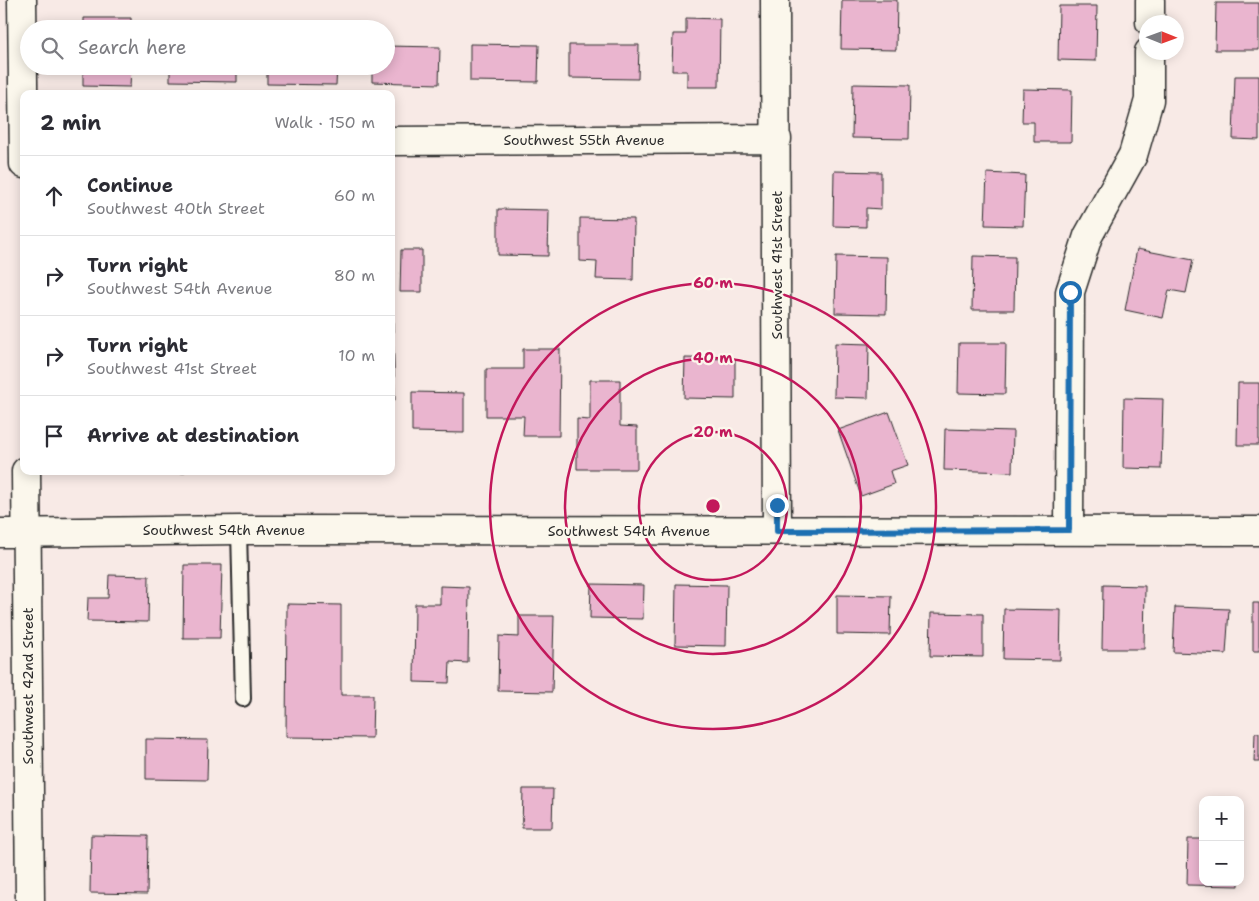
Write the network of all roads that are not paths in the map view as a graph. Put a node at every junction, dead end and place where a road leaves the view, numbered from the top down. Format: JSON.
{"nodes":[{"id":1,"x":22,"y":0,"type":"edge"},
{"id":2,"x":775,"y":0,"type":"edge"},
{"id":3,"x":1150,"y":0,"type":"edge"},
{"id":4,"x":1150,"y":15,"type":"edge"},
{"id":5,"x":11,"y":39,"type":"edge"},
{"id":6,"x":1149,"y":60,"type":"edge"},
{"id":7,"x":20,"y":111,"type":"edge"},
{"id":8,"x":777,"y":139,"type":"junction"},
{"id":9,"x":395,"y":141,"type":"edge"},
{"id":10,"x":26,"y":475,"type":"edge"},
{"id":11,"x":239,"y":530,"type":"junction"},
{"id":12,"x":1069,"y":530,"type":"junction"},
{"id":13,"x":777,"y":531,"type":"junction"},
{"id":14,"x":1259,"y":531,"type":"edge"},
{"id":15,"x":27,"y":532,"type":"junction"},
{"id":16,"x":0,"y":533,"type":"edge"},
{"id":17,"x":243,"y":699,"type":"dead end"},
{"id":18,"x":30,"y":901,"type":"edge"}],
"edges":[{"from":1,"to":5,"type":"street"},
{"from":2,"to":8,"type":"street","name":"Southwest 41st Street"},
{"from":3,"to":4,"type":"street"},
{"from":5,"to":7,"type":"street"},
{"from":6,"to":12,"type":"street"},
{"from":8,"to":9,"type":"street","name":"Southwest 55th Avenue"},
{"from":8,"to":13,"type":"street","name":"Southwest 41st Street"},
{"from":10,"to":15,"type":"street","name":"Southwest 42nd Street"},
{"from":11,"to":13,"type":"street","name":"Southwest 54th Avenue"},
{"from":11,"to":15,"type":"street","name":"Southwest 54th Avenue"},
{"from":11,"to":17,"type":"lane"},
{"from":12,"to":13,"type":"street","name":"Southwest 54th Avenue"},
{"from":12,"to":14,"type":"street","name":"Southwest 54th Avenue"},
{"from":15,"to":16,"type":"street","name":"Southwest 54th Avenue"},
{"from":15,"to":18,"type":"street","name":"Southwest 42nd Street"}]}
